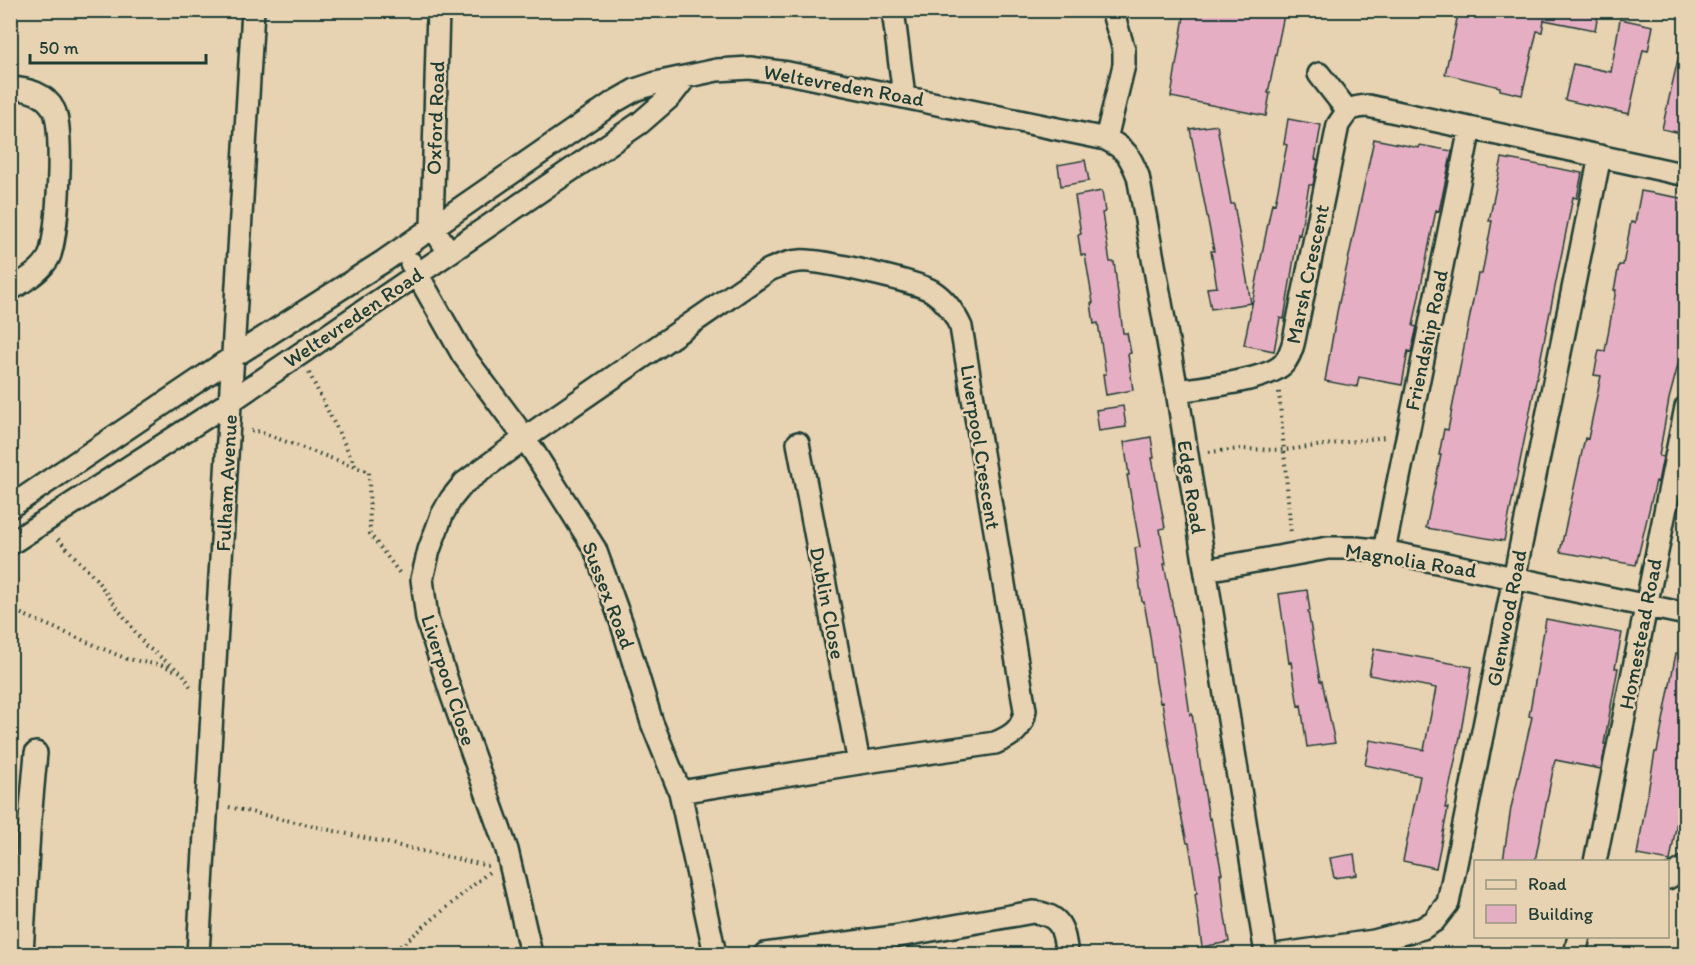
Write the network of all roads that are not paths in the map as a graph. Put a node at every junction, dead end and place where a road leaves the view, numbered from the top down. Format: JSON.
{"nodes":[{"id":1,"x":253,"y":10,"type":"edge"},
{"id":2,"x":438,"y":10,"type":"edge"},
{"id":3,"x":893,"y":10,"type":"edge"},
{"id":4,"x":1112,"y":10,"type":"edge"},
{"id":5,"x":1319,"y":75,"type":"dead end"},
{"id":6,"x":685,"y":78,"type":"junction"},
{"id":7,"x":10,"y":88,"type":"edge"},
{"id":8,"x":904,"y":96,"type":"junction"},
{"id":9,"x":1347,"y":110,"type":"junction"},
{"id":10,"x":1002,"y":117,"type":"joint"},
{"id":11,"x":1470,"y":128,"type":"junction"},
{"id":12,"x":1106,"y":139,"type":"junction"},
{"id":13,"x":1600,"y":156,"type":"junction"},
{"id":14,"x":1686,"y":175,"type":"edge"},
{"id":15,"x":432,"y":226,"type":"junction"},
{"id":16,"x":401,"y":248,"type":"junction"},
{"id":17,"x":449,"y":252,"type":"junction"},
{"id":18,"x":417,"y":274,"type":"junction"},
{"id":19,"x":10,"y":290,"type":"edge"},
{"id":20,"x":233,"y":357,"type":"junction"},
{"id":21,"x":1177,"y":391,"type":"junction"},
{"id":22,"x":231,"y":401,"type":"junction"},
{"id":23,"x":1686,"y":407,"type":"edge"},
{"id":24,"x":525,"y":438,"type":"junction"},
{"id":25,"x":798,"y":443,"type":"dead end"},
{"id":26,"x":10,"y":507,"type":"edge"},
{"id":27,"x":10,"y":544,"type":"edge"},
{"id":28,"x":1384,"y":551,"type":"junction"},
{"id":29,"x":1206,"y":570,"type":"junction"},
{"id":30,"x":1514,"y":578,"type":"junction"},
{"id":31,"x":1645,"y":606,"type":"junction"},
{"id":32,"x":1686,"y":614,"type":"edge"},
{"id":33,"x":36,"y":753,"type":"dead end"},
{"id":34,"x":859,"y":763,"type":"junction"},
{"id":35,"x":680,"y":792,"type":"junction"},
{"id":36,"x":20,"y":830,"type":"edge"},
{"id":37,"x":1595,"y":860,"type":"edge"},
{"id":38,"x":1686,"y":867,"type":"edge"},
{"id":39,"x":1669,"y":877,"type":"edge"},
{"id":40,"x":1579,"y":938,"type":"edge"},
{"id":41,"x":18,"y":946,"type":"edge"},
{"id":42,"x":895,"y":946,"type":"edge"},
{"id":43,"x":198,"y":954,"type":"edge"},
{"id":44,"x":531,"y":954,"type":"edge"},
{"id":45,"x":715,"y":954,"type":"edge"},
{"id":46,"x":765,"y":954,"type":"edge"},
{"id":47,"x":1067,"y":954,"type":"edge"},
{"id":48,"x":1266,"y":954,"type":"edge"},
{"id":49,"x":1282,"y":954,"type":"edge"},
{"id":50,"x":1575,"y":954,"type":"edge"}],
"edges":[{"from":1,"to":20,"type":"street","name":"Fulham Avenue"},
{"from":2,"to":15,"type":"street","name":"Oxford Road"},
{"from":3,"to":8,"type":"street"},
{"from":4,"to":12,"type":"street"},
{"from":5,"to":9,"type":"street"},
{"from":6,"to":8,"type":"street","name":"Weltevreden Road"},
{"from":6,"to":15,"type":"street","name":"Weltevreden Road"},
{"from":6,"to":17,"type":"street","name":"Weltevreden Road"},
{"from":7,"to":19,"type":"street"},
{"from":8,"to":10,"type":"street","name":"Weltevreden Road"},
{"from":9,"to":11,"type":"street"},
{"from":9,"to":21,"type":"street","name":"Marsh Crescent"},
{"from":10,"to":12,"type":"street","name":"Edge Road"},
{"from":11,"to":13,"type":"street"},
{"from":11,"to":28,"type":"street","name":"Friendship Road"},
{"from":12,"to":21,"type":"street","name":"Edge Road"},
{"from":13,"to":14,"type":"street"},
{"from":13,"to":30,"type":"street","name":"Glenwood Road"},
{"from":15,"to":16,"type":"street","name":"Weltevreden Road"},
{"from":15,"to":17,"type":"street"},
{"from":16,"to":18,"type":"street","name":"Sussex Road"},
{"from":16,"to":20,"type":"street","name":"Weltevreden Road"},
{"from":17,"to":18,"type":"street","name":"Weltevreden Road"},
{"from":18,"to":22,"type":"street","name":"Weltevreden Road"},
{"from":18,"to":24,"type":"street","name":"Sussex Road"},
{"from":20,"to":22,"type":"street","name":"Fulham Avenue"},
{"from":20,"to":26,"type":"street","name":"Weltevreden Road"},
{"from":21,"to":29,"type":"street","name":"Edge Road"},
{"from":22,"to":27,"type":"street","name":"Weltevreden Road"},
{"from":22,"to":43,"type":"street","name":"Fulham Avenue"},
{"from":23,"to":31,"type":"street","name":"Homestead Road"},
{"from":24,"to":34,"type":"street","name":"Liverpool Crescent"},
{"from":24,"to":35,"type":"street","name":"Sussex Road"},
{"from":24,"to":44,"type":"street","name":"Liverpool Close"},
{"from":25,"to":34,"type":"street","name":"Dublin Close"},
{"from":28,"to":29,"type":"street","name":"Magnolia Road"},
{"from":28,"to":30,"type":"street","name":"Magnolia Road"},
{"from":29,"to":48,"type":"street","name":"Edge Road"},
{"from":30,"to":31,"type":"street","name":"Magnolia Road"},
{"from":30,"to":49,"type":"street","name":"Glenwood Road"},
{"from":31,"to":32,"type":"street","name":"Magnolia Road"},
{"from":31,"to":37,"type":"street","name":"Homestead Road"},
{"from":33,"to":36,"type":"street"},
{"from":34,"to":35,"type":"street","name":"Liverpool Crescent"},
{"from":35,"to":45,"type":"street","name":"Sussex Road"},
{"from":36,"to":41,"type":"street"},
{"from":38,"to":39,"type":"street"},
{"from":40,"to":50,"type":"street"},
{"from":42,"to":46,"type":"street"},
{"from":42,"to":47,"type":"street"}]}
